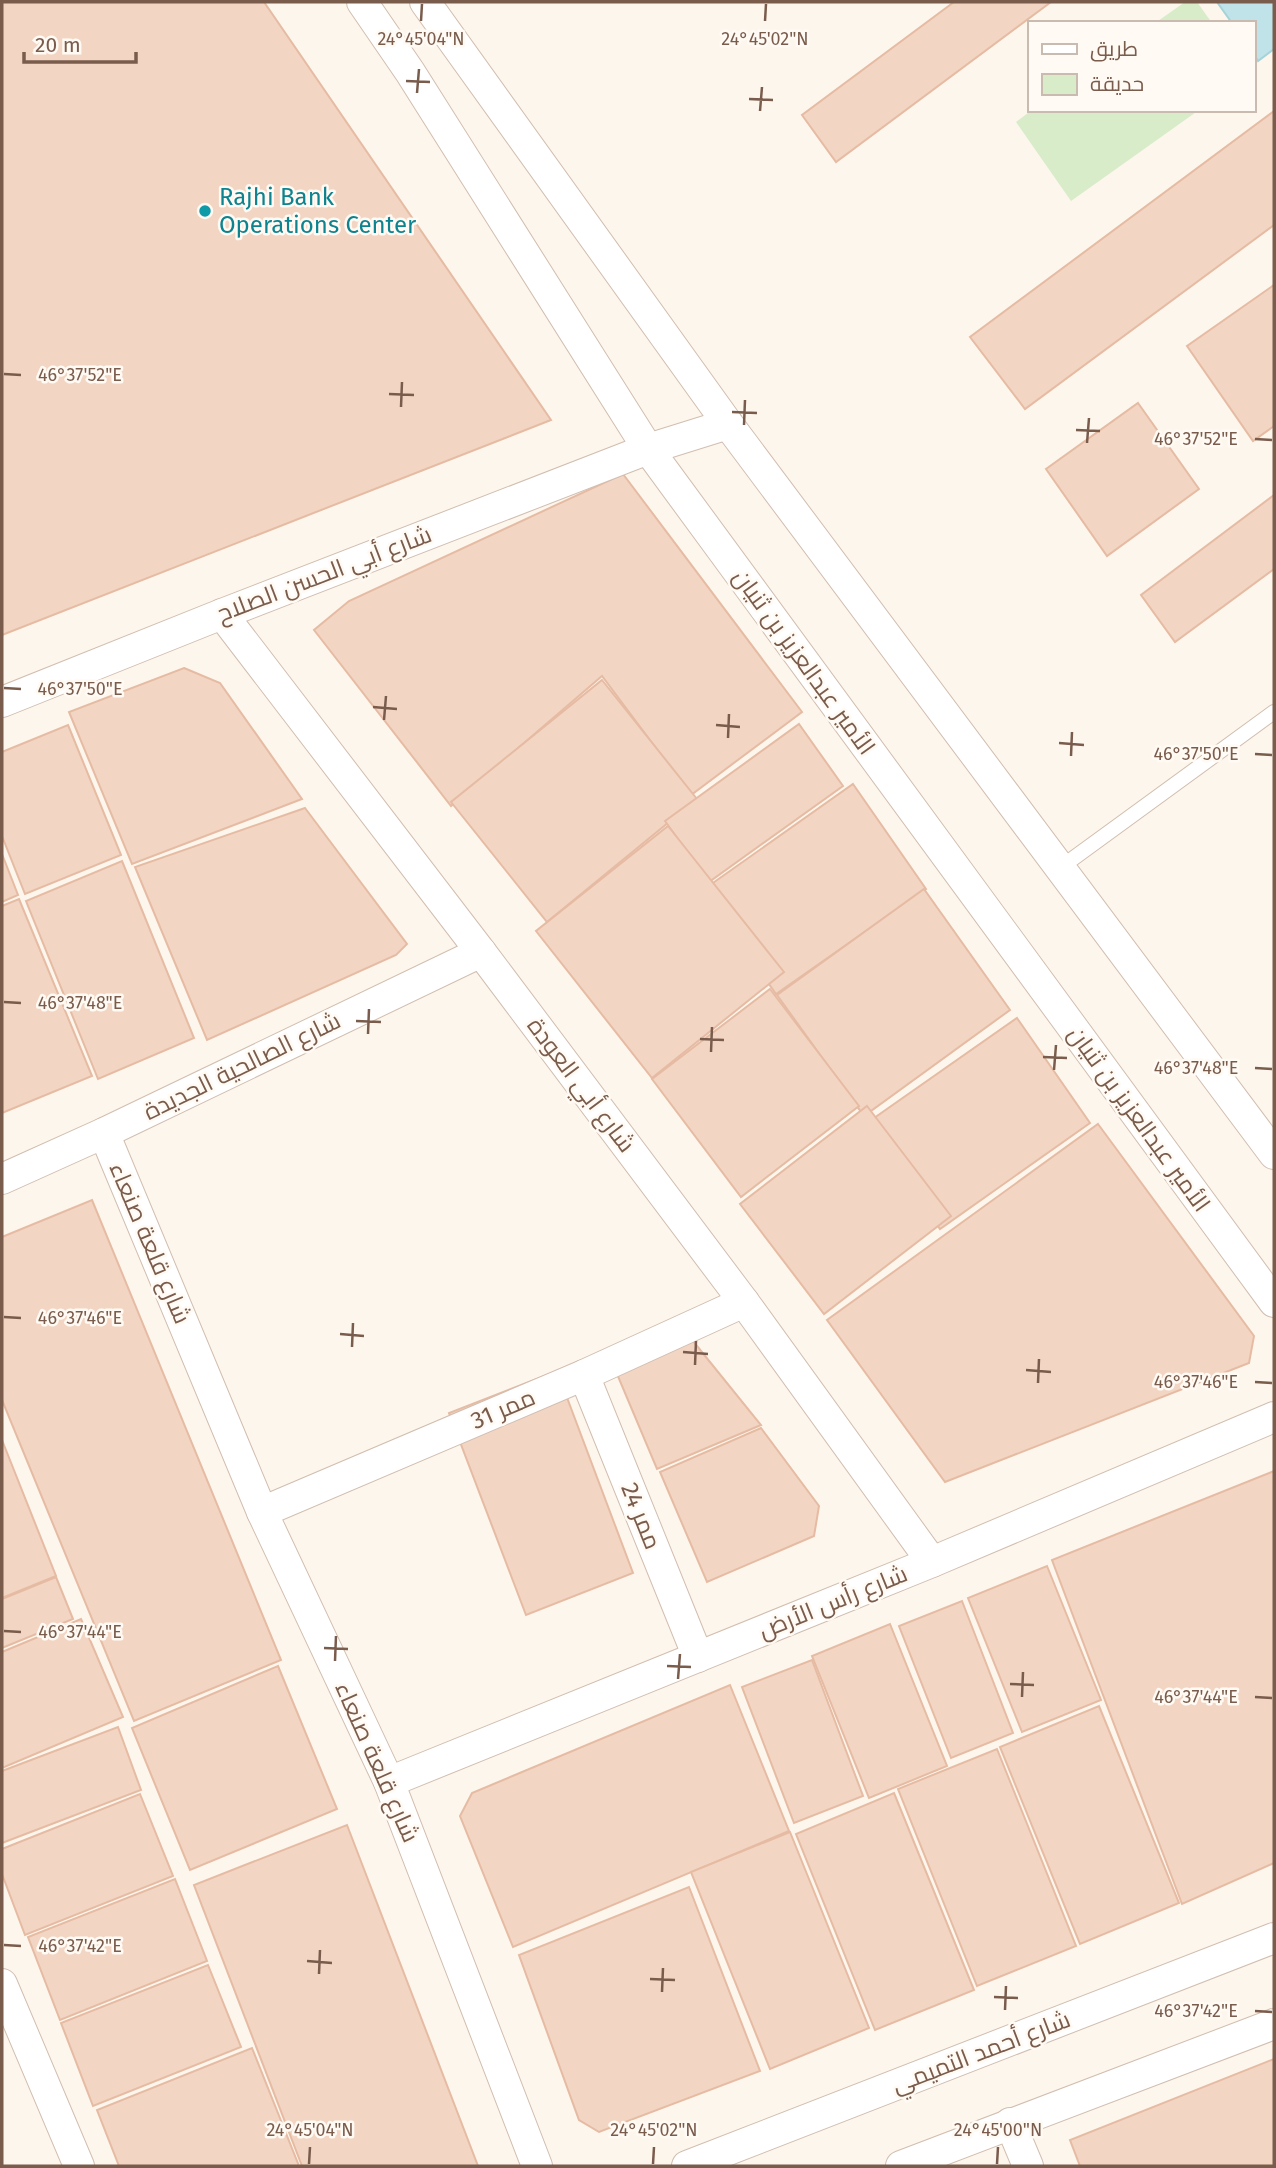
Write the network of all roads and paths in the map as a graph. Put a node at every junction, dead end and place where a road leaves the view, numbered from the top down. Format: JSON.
{"nodes":[{"id":1,"x":362,"y":2,"type":"edge"},
{"id":2,"x":425,"y":2,"type":"edge"},
{"id":3,"x":728,"y":424,"type":"junction"},
{"id":4,"x":648,"y":449,"type":"junction"},
{"id":5,"x":222,"y":614,"type":"junction"},
{"id":6,"x":2,"y":702,"type":"edge"},
{"id":7,"x":1274,"y":712,"type":"edge"},
{"id":8,"x":1060,"y":868,"type":"junction"},
{"id":9,"x":481,"y":952,"type":"junction"},
{"id":10,"x":104,"y":1133,"type":"junction"},
{"id":11,"x":1274,"y":1154,"type":"edge"},
{"id":12,"x":2,"y":1179,"type":"edge"},
{"id":13,"x":744,"y":1302,"type":"junction"},
{"id":14,"x":1274,"y":1302,"type":"edge"},
{"id":15,"x":584,"y":1374,"type":"junction"},
{"id":16,"x":1274,"y":1417,"type":"edge"},
{"id":17,"x":262,"y":1512,"type":"junction"},
{"id":18,"x":932,"y":1563,"type":"junction"},
{"id":19,"x":698,"y":1657,"type":"junction"},
{"id":20,"x":389,"y":1782,"type":"junction"},
{"id":21,"x":1274,"y":1938,"type":"edge"},
{"id":22,"x":2,"y":1984,"type":"edge"},
{"id":23,"x":1274,"y":2024,"type":"edge"},
{"id":24,"x":1010,"y":2123,"type":"junction"},
{"id":25,"x":79,"y":2166,"type":"edge"},
{"id":26,"x":537,"y":2166,"type":"edge"},
{"id":27,"x":687,"y":2166,"type":"edge"},
{"id":28,"x":901,"y":2166,"type":"edge"},
{"id":29,"x":1028,"y":2166,"type":"edge"}],
"edges":[{"from":1,"to":4,"type":"street","name":"الأمير عبدالعزيز بن ثنيان"},
{"from":2,"to":3,"type":"street"},
{"from":3,"to":4,"type":"street","name":"شارع أبي الحسن الصلاح"},
{"from":3,"to":8,"type":"street"},
{"from":4,"to":5,"type":"street","name":"شارع أبي الحسن الصلاح"},
{"from":4,"to":14,"type":"street","name":"الأمير عبدالعزيز بن ثنيان"},
{"from":5,"to":6,"type":"street","name":"شارع أبي الحسن الصلاح"},
{"from":5,"to":9,"type":"street","name":"شارع أبي العودة"},
{"from":7,"to":8,"type":"lane"},
{"from":8,"to":11,"type":"street"},
{"from":9,"to":10,"type":"street","name":"شارع الصالحية الجديدة"},
{"from":9,"to":13,"type":"street","name":"شارع أبي العودة"},
{"from":10,"to":12,"type":"street","name":"شارع الصالحية الجديدة"},
{"from":10,"to":17,"type":"street","name":"شارع قلعة صنعاء"},
{"from":13,"to":15,"type":"street","name":"ممر 31"},
{"from":13,"to":18,"type":"street","name":"شارع أبي العودة"},
{"from":15,"to":17,"type":"street","name":"ممر 31"},
{"from":15,"to":19,"type":"street","name":"ممر 24"},
{"from":16,"to":18,"type":"street","name":"شارع رأس الأرض"},
{"from":17,"to":20,"type":"street","name":"شارع قلعة صنعاء"},
{"from":18,"to":19,"type":"street","name":"شارع رأس الأرض"},
{"from":19,"to":20,"type":"street","name":"شارع رأس الأرض"},
{"from":20,"to":26,"type":"street","name":"شارع قلعة صنعاء"},
{"from":21,"to":27,"type":"street","name":"شارع أحمد التميمي"},
{"from":22,"to":25,"type":"street"},
{"from":23,"to":24,"type":"street"},
{"from":24,"to":28,"type":"street"},
{"from":24,"to":29,"type":"street"}]}
